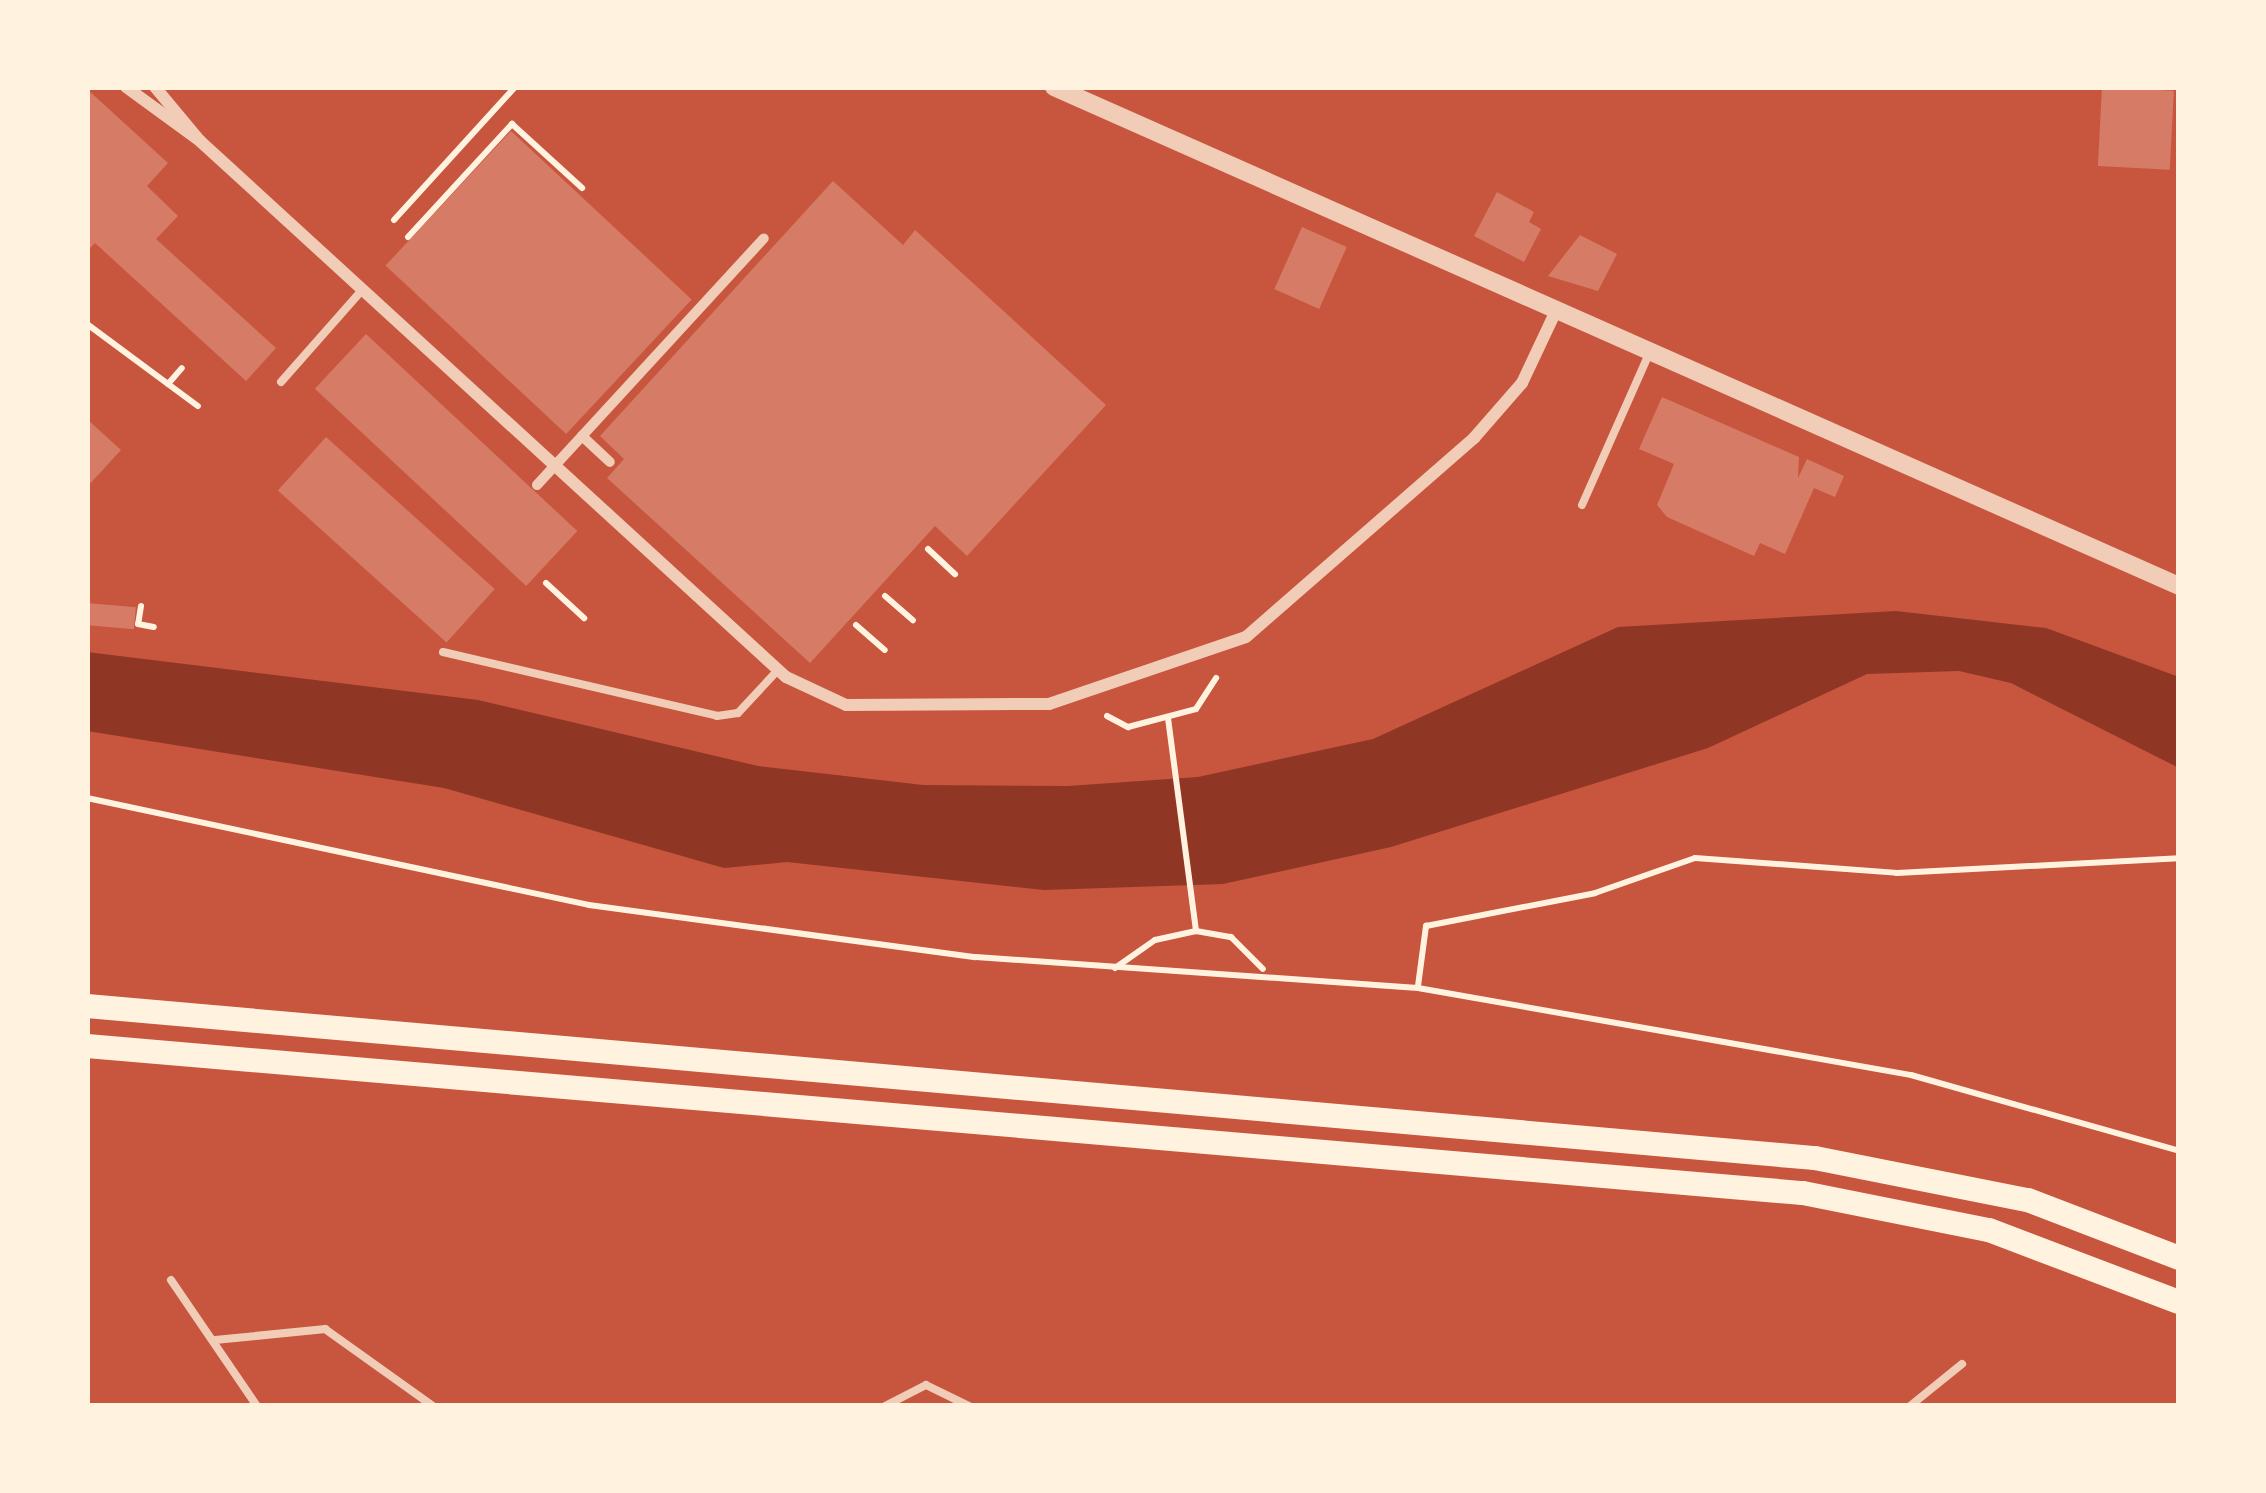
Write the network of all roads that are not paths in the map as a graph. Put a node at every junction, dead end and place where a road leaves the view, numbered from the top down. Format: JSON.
{"nodes":[{"id":1,"x":126,"y":87,"type":"edge"},
{"id":2,"x":155,"y":87,"type":"edge"},
{"id":3,"x":1054,"y":87,"type":"edge"},
{"id":4,"x":200,"y":141,"type":"junction"},
{"id":5,"x":764,"y":238,"type":"dead end"},
{"id":6,"x":362,"y":290,"type":"junction"},
{"id":7,"x":1556,"y":313,"type":"junction"},
{"id":8,"x":1649,"y":353,"type":"junction"},
{"id":9,"x":280,"y":382,"type":"dead end"},
{"id":10,"x":582,"y":436,"type":"junction"},
{"id":11,"x":610,"y":462,"type":"dead end"},
{"id":12,"x":555,"y":466,"type":"junction"},
{"id":13,"x":538,"y":485,"type":"dead end"},
{"id":14,"x":1582,"y":505,"type":"dead end"},
{"id":15,"x":2179,"y":586,"type":"edge"},
{"id":16,"x":443,"y":652,"type":"dead end"},
{"id":17,"x":778,"y":670,"type":"junction"},
{"id":18,"x":87,"y":1006,"type":"edge"},
{"id":19,"x":87,"y":1046,"type":"edge"},
{"id":20,"x":2179,"y":1258,"type":"edge"},
{"id":21,"x":171,"y":1280,"type":"dead end"},
{"id":22,"x":2179,"y":1302,"type":"edge"},
{"id":23,"x":215,"y":1340,"type":"junction"},
{"id":24,"x":1962,"y":1364,"type":"dead end"},
{"id":25,"x":257,"y":1406,"type":"edge"},
{"id":26,"x":433,"y":1406,"type":"edge"},
{"id":27,"x":885,"y":1406,"type":"edge"},
{"id":28,"x":969,"y":1406,"type":"edge"},
{"id":29,"x":1910,"y":1406,"type":"edge"}],
"edges":[{"from":1,"to":4,"type":"street"},
{"from":2,"to":4,"type":"street"},
{"from":3,"to":7,"type":"street"},
{"from":4,"to":6,"type":"street"},
{"from":5,"to":10,"type":"street"},
{"from":6,"to":9,"type":"lane"},
{"from":6,"to":12,"type":"street"},
{"from":7,"to":8,"type":"street"},
{"from":7,"to":17,"type":"street"},
{"from":8,"to":14,"type":"lane"},
{"from":8,"to":15,"type":"street"},
{"from":10,"to":11,"type":"street"},
{"from":10,"to":12,"type":"street"},
{"from":12,"to":13,"type":"street"},
{"from":12,"to":17,"type":"street"},
{"from":16,"to":17,"type":"lane"},
{"from":18,"to":20,"type":"highway"},
{"from":19,"to":22,"type":"highway"},
{"from":21,"to":23,"type":"lane"},
{"from":23,"to":25,"type":"lane"},
{"from":23,"to":26,"type":"lane"},
{"from":24,"to":29,"type":"lane"},
{"from":27,"to":28,"type":"lane"}]}
